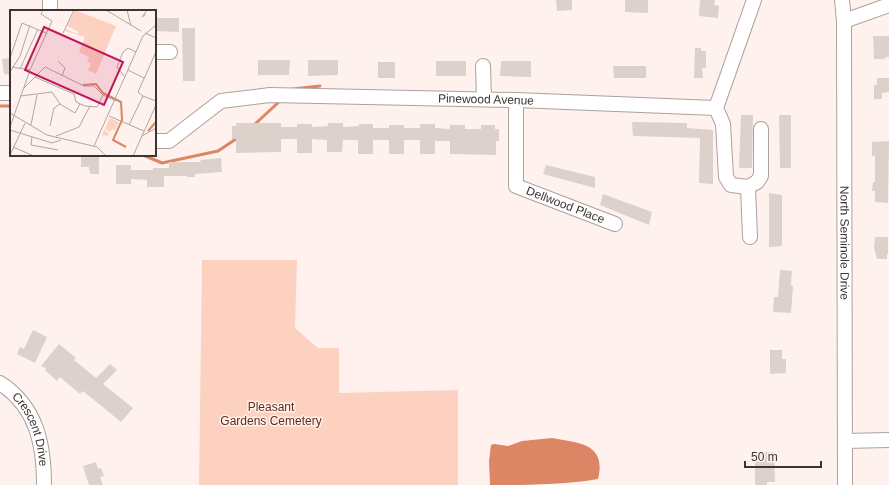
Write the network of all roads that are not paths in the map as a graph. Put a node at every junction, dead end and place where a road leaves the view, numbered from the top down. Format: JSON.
{"nodes":[{"id":1,"x":754,"y":0,"type":"edge"},
{"id":2,"x":842,"y":0,"type":"edge"},
{"id":3,"x":889,"y":5,"type":"edge"},
{"id":4,"x":844,"y":21,"type":"junction"},
{"id":5,"x":156,"y":52,"type":"edge"},
{"id":6,"x":170,"y":52,"type":"dead end"},
{"id":7,"x":483,"y":66,"type":"dead end"},
{"id":8,"x":484,"y":99,"type":"junction"},
{"id":9,"x":516,"y":100,"type":"junction"},
{"id":10,"x":716,"y":108,"type":"junction"},
{"id":11,"x":761,"y":129,"type":"dead end"},
{"id":12,"x":156,"y":141,"type":"edge"},
{"id":13,"x":748,"y":187,"type":"junction"},
{"id":14,"x":615,"y":224,"type":"dead end"},
{"id":15,"x":750,"y":237,"type":"dead end"},
{"id":16,"x":0,"y":383,"type":"edge"},
{"id":17,"x":889,"y":440,"type":"edge"},
{"id":18,"x":845,"y":441,"type":"junction"},
{"id":19,"x":44,"y":485,"type":"edge"},
{"id":20,"x":845,"y":485,"type":"edge"}],
"edges":[{"from":1,"to":10,"type":"street"},
{"from":2,"to":4,"type":"street","name":"North Seminole Drive"},
{"from":3,"to":4,"type":"street"},
{"from":4,"to":18,"type":"street","name":"North Seminole Drive"},
{"from":5,"to":6,"type":"street"},
{"from":7,"to":8,"type":"street"},
{"from":8,"to":9,"type":"street","name":"Pinewood Avenue"},
{"from":8,"to":12,"type":"street","name":"Pinewood Avenue"},
{"from":9,"to":10,"type":"street","name":"Pinewood Avenue"},
{"from":9,"to":14,"type":"street","name":"Dellwood Place"},
{"from":10,"to":13,"type":"street"},
{"from":11,"to":13,"type":"street"},
{"from":13,"to":15,"type":"street"},
{"from":16,"to":19,"type":"street","name":"Crescent Drive"},
{"from":17,"to":18,"type":"street"},
{"from":18,"to":20,"type":"street","name":"North Seminole Drive"}]}
